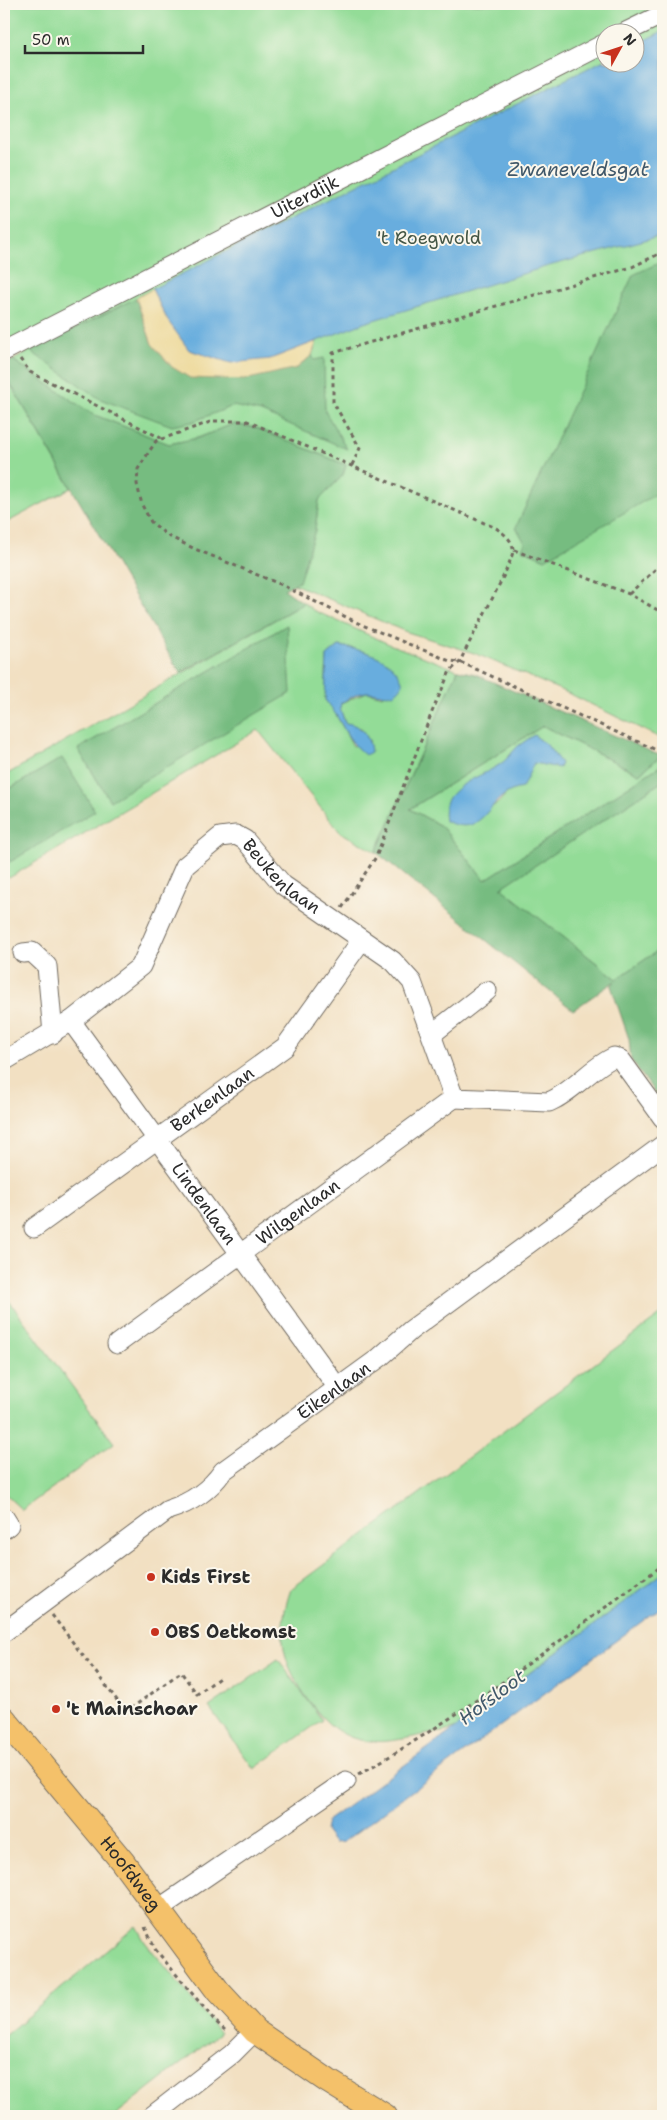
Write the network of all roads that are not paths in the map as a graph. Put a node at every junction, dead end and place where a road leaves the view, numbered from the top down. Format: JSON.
{"nodes":[{"id":1,"x":663,"y":14,"type":"edge"},
{"id":2,"x":644,"y":23,"type":"edge"},
{"id":3,"x":594,"y":49,"type":"edge"},
{"id":4,"x":8,"y":349,"type":"edge"},
{"id":5,"x":361,"y":941,"type":"junction"},
{"id":6,"x":23,"y":953,"type":"dead end"},
{"id":7,"x":487,"y":991,"type":"dead end"},
{"id":8,"x":71,"y":1021,"type":"junction"},
{"id":9,"x":53,"y":1034,"type":"junction"},
{"id":10,"x":432,"y":1034,"type":"junction"},
{"id":11,"x":4,"y":1060,"type":"edge"},
{"id":12,"x":454,"y":1098,"type":"junction"},
{"id":13,"x":663,"y":1118,"type":"edge"},
{"id":14,"x":156,"y":1140,"type":"junction"},
{"id":15,"x":663,"y":1145,"type":"edge"},
{"id":16,"x":34,"y":1228,"type":"dead end"},
{"id":17,"x":240,"y":1255,"type":"junction"},
{"id":18,"x":117,"y":1344,"type":"dead end"},
{"id":19,"x":338,"y":1388,"type":"junction"},
{"id":20,"x":4,"y":1517,"type":"edge"},
{"id":21,"x":4,"y":1529,"type":"edge"},
{"id":22,"x":4,"y":1632,"type":"edge"},
{"id":23,"x":4,"y":1719,"type":"edge"},
{"id":24,"x":346,"y":1781,"type":"road end"},
{"id":25,"x":157,"y":1910,"type":"junction"},
{"id":26,"x":255,"y":2031,"type":"junction"},
{"id":27,"x":152,"y":2116,"type":"edge"},
{"id":28,"x":385,"y":2116,"type":"edge"}],
"edges":[{"from":1,"to":2,"type":"street"},
{"from":3,"to":4,"type":"street","name":"Uiterdijk"},
{"from":5,"to":8,"type":"street","name":"Beukenlaan"},
{"from":5,"to":10,"type":"street","name":"Beukenlaan"},
{"from":5,"to":14,"type":"street","name":"Berkenlaan"},
{"from":6,"to":9,"type":"street"},
{"from":7,"to":10,"type":"street"},
{"from":8,"to":9,"type":"street","name":"Beukenlaan"},
{"from":8,"to":14,"type":"street","name":"Lindenlaan"},
{"from":9,"to":11,"type":"street","name":"Beukenlaan"},
{"from":10,"to":12,"type":"street","name":"Beukenlaan"},
{"from":12,"to":13,"type":"street"},
{"from":12,"to":17,"type":"street","name":"Wilgenlaan"},
{"from":14,"to":16,"type":"street","name":"Berkenlaan"},
{"from":14,"to":17,"type":"street","name":"Lindenlaan"},
{"from":15,"to":19,"type":"street","name":"Eikenlaan"},
{"from":17,"to":18,"type":"street","name":"Wilgenlaan"},
{"from":17,"to":19,"type":"street","name":"Lindenlaan"},
{"from":19,"to":22,"type":"street","name":"Eikenlaan"},
{"from":20,"to":21,"type":"street"},
{"from":23,"to":25,"type":"main road","name":"Hoofdweg"},
{"from":24,"to":25,"type":"street"},
{"from":25,"to":26,"type":"main road","name":"Hoofdweg"},
{"from":26,"to":27,"type":"street"},
{"from":26,"to":28,"type":"main road","name":"Hoofdweg"}]}
